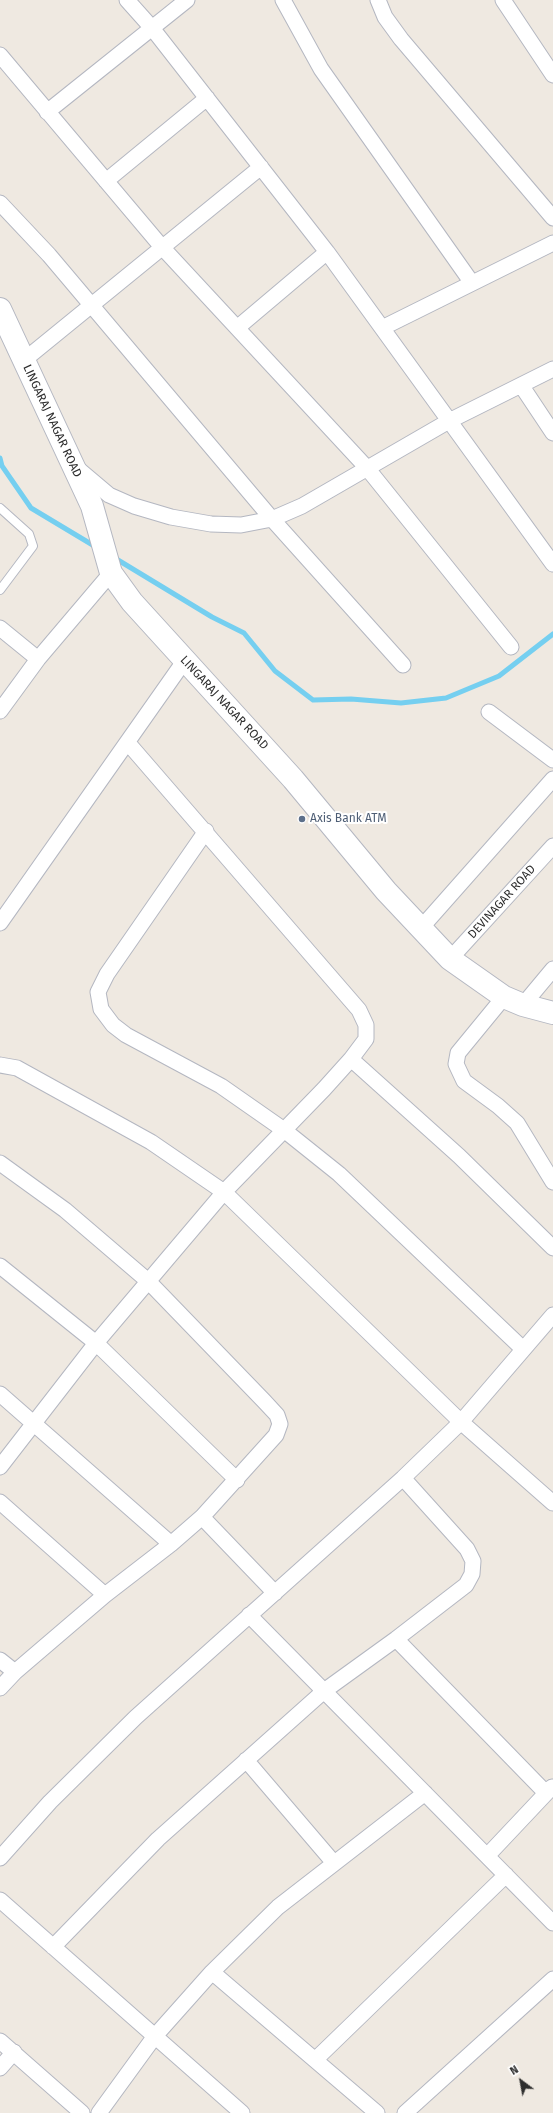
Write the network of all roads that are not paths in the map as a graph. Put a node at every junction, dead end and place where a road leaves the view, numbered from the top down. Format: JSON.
{"nodes":[{"id":1,"x":127,"y":0,"type":"edge"},
{"id":2,"x":186,"y":0,"type":"edge"},
{"id":3,"x":283,"y":0,"type":"edge"},
{"id":4,"x":378,"y":0,"type":"edge"},
{"id":5,"x":503,"y":0,"type":"edge"},
{"id":6,"x":152,"y":28,"type":"junction"},
{"id":7,"x":0,"y":55,"type":"edge"},
{"id":8,"x":553,"y":75,"type":"edge"},
{"id":9,"x":207,"y":98,"type":"junction"},
{"id":10,"x":47,"y":112,"type":"junction"},
{"id":11,"x":261,"y":167,"type":"junction"},
{"id":12,"x":106,"y":181,"type":"junction"},
{"id":13,"x":0,"y":203,"type":"edge"},
{"id":14,"x":553,"y":218,"type":"edge"},
{"id":15,"x":553,"y":243,"type":"edge"},
{"id":16,"x":161,"y":246,"type":"junction"},
{"id":17,"x":328,"y":252,"type":"junction"},
{"id":18,"x":472,"y":284,"type":"junction"},
{"id":19,"x":92,"y":304,"type":"junction"},
{"id":20,"x":0,"y":309,"type":"edge"},
{"id":21,"x":237,"y":328,"type":"junction"},
{"id":22,"x":382,"y":328,"type":"junction"},
{"id":23,"x":23,"y":361,"type":"junction"},
{"id":24,"x":553,"y":369,"type":"edge"},
{"id":25,"x":521,"y":385,"type":"junction"},
{"id":26,"x":449,"y":421,"type":"junction"},
{"id":27,"x":553,"y":433,"type":"edge"},
{"id":28,"x":72,"y":463,"type":"junction"},
{"id":29,"x":366,"y":468,"type":"junction"},
{"id":30,"x":0,"y":508,"type":"edge"},
{"id":31,"x":272,"y":519,"type":"junction"},
{"id":32,"x":553,"y":564,"type":"edge"},
{"id":33,"x":109,"y":566,"type":"junction"},
{"id":34,"x":0,"y":590,"type":"edge"},
{"id":35,"x":0,"y":628,"type":"edge"},
{"id":36,"x":511,"y":647,"type":"dead end"},
{"id":37,"x":38,"y":659,"type":"junction"},
{"id":38,"x":185,"y":660,"type":"junction"},
{"id":39,"x":403,"y":665,"type":"dead end"},
{"id":40,"x":0,"y":711,"type":"edge"},
{"id":41,"x":489,"y":712,"type":"dead end"},
{"id":42,"x":128,"y":743,"type":"junction"},
{"id":43,"x":553,"y":760,"type":"edge"},
{"id":44,"x":553,"y":779,"type":"edge"},
{"id":45,"x":206,"y":831,"type":"junction"},
{"id":46,"x":553,"y":846,"type":"edge"},
{"id":47,"x":0,"y":923,"type":"edge"},
{"id":48,"x":421,"y":928,"type":"junction"},
{"id":49,"x":450,"y":959,"type":"junction"},
{"id":50,"x":553,"y":969,"type":"edge"},
{"id":51,"x":514,"y":1001,"type":"junction"},
{"id":52,"x":553,"y":1013,"type":"edge"},
{"id":53,"x":351,"y":1059,"type":"junction"},
{"id":54,"x":0,"y":1065,"type":"edge"},
{"id":55,"x":284,"y":1130,"type":"junction"},
{"id":56,"x":0,"y":1163,"type":"edge"},
{"id":57,"x":553,"y":1182,"type":"edge"},
{"id":58,"x":224,"y":1192,"type":"junction"},
{"id":59,"x":553,"y":1248,"type":"edge"},
{"id":60,"x":0,"y":1266,"type":"edge"},
{"id":61,"x":148,"y":1281,"type":"junction"},
{"id":62,"x":553,"y":1315,"type":"edge"},
{"id":63,"x":96,"y":1343,"type":"junction"},
{"id":64,"x":523,"y":1349,"type":"junction"},
{"id":65,"x":0,"y":1394,"type":"edge"},
{"id":66,"x":461,"y":1422,"type":"junction"},
{"id":67,"x":33,"y":1424,"type":"junction"},
{"id":68,"x":0,"y":1467,"type":"edge"},
{"id":69,"x":403,"y":1478,"type":"junction"},
{"id":70,"x":237,"y":1480,"type":"junction"},
{"id":71,"x":551,"y":1497,"type":"edge"},
{"id":72,"x":0,"y":1502,"type":"edge"},
{"id":73,"x":202,"y":1517,"type":"junction"},
{"id":74,"x":171,"y":1544,"type":"junction"},
{"id":75,"x":274,"y":1594,"type":"junction"},
{"id":76,"x":105,"y":1595,"type":"junction"},
{"id":77,"x":249,"y":1615,"type":"junction"},
{"id":78,"x":396,"y":1639,"type":"junction"},
{"id":79,"x":0,"y":1660,"type":"edge"},
{"id":80,"x":15,"y":1672,"type":"junction"},
{"id":81,"x":0,"y":1688,"type":"edge"},
{"id":82,"x":324,"y":1691,"type":"junction"},
{"id":83,"x":246,"y":1760,"type":"junction"},
{"id":84,"x":549,"y":1789,"type":"edge"},
{"id":85,"x":425,"y":1793,"type":"junction"},
{"id":86,"x":487,"y":1856,"type":"junction"},
{"id":87,"x":0,"y":1858,"type":"edge"},
{"id":88,"x":334,"y":1863,"type":"junction"},
{"id":89,"x":506,"y":1875,"type":"junction"},
{"id":90,"x":0,"y":1900,"type":"edge"},
{"id":91,"x":550,"y":1913,"type":"edge"},
{"id":92,"x":53,"y":1948,"type":"junction"},
{"id":93,"x":212,"y":1972,"type":"junction"},
{"id":94,"x":553,"y":1979,"type":"edge"},
{"id":95,"x":155,"y":2036,"type":"junction"},
{"id":96,"x":0,"y":2040,"type":"edge"},
{"id":97,"x":14,"y":2052,"type":"junction"},
{"id":98,"x":316,"y":2059,"type":"junction"},
{"id":99,"x":0,"y":2068,"type":"edge"},
{"id":100,"x":82,"y":2113,"type":"edge"},
{"id":101,"x":99,"y":2113,"type":"edge"},
{"id":102,"x":242,"y":2113,"type":"edge"},
{"id":103,"x":377,"y":2113,"type":"edge"},
{"id":104,"x":404,"y":2113,"type":"edge"}],
"edges":[{"from":1,"to":6,"type":"street"},
{"from":2,"to":6,"type":"street"},
{"from":3,"to":18,"type":"street"},
{"from":4,"to":14,"type":"street"},
{"from":5,"to":8,"type":"street"},
{"from":6,"to":9,"type":"street"},
{"from":6,"to":10,"type":"street"},
{"from":7,"to":10,"type":"street"},
{"from":9,"to":11,"type":"street"},
{"from":9,"to":12,"type":"street"},
{"from":10,"to":12,"type":"street"},
{"from":11,"to":16,"type":"street"},
{"from":11,"to":17,"type":"street"},
{"from":12,"to":16,"type":"street"},
{"from":13,"to":19,"type":"street"},
{"from":15,"to":18,"type":"street"},
{"from":16,"to":19,"type":"street"},
{"from":16,"to":21,"type":"street"},
{"from":17,"to":21,"type":"street"},
{"from":17,"to":22,"type":"street"},
{"from":18,"to":22,"type":"street"},
{"from":19,"to":23,"type":"street"},
{"from":19,"to":31,"type":"street"},
{"from":20,"to":23,"type":"street","name":"LINGARAJ NAGAR ROAD"},
{"from":21,"to":29,"type":"street"},
{"from":22,"to":26,"type":"street"},
{"from":23,"to":28,"type":"street","name":"LINGARAJ NAGAR ROAD"},
{"from":24,"to":25,"type":"street"},
{"from":25,"to":26,"type":"street"},
{"from":25,"to":27,"type":"street"},
{"from":26,"to":29,"type":"street"},
{"from":26,"to":32,"type":"street"},
{"from":28,"to":31,"type":"street"},
{"from":28,"to":33,"type":"street","name":"LINGARAJ NAGAR ROAD"},
{"from":29,"to":31,"type":"street"},
{"from":29,"to":36,"type":"street"},
{"from":30,"to":34,"type":"lane"},
{"from":31,"to":39,"type":"street"},
{"from":33,"to":37,"type":"street"},
{"from":33,"to":38,"type":"street","name":"LINGARAJ NAGAR ROAD"},
{"from":35,"to":37,"type":"street"},
{"from":37,"to":40,"type":"street"},
{"from":38,"to":42,"type":"street"},
{"from":38,"to":48,"type":"street","name":"LINGARAJ NAGAR ROAD"},
{"from":41,"to":43,"type":"street"},
{"from":42,"to":45,"type":"street"},
{"from":42,"to":47,"type":"street"},
{"from":44,"to":48,"type":"street"},
{"from":45,"to":53,"type":"street"},
{"from":45,"to":55,"type":"street"},
{"from":46,"to":49,"type":"street","name":"DEVINAGAR ROAD"},
{"from":48,"to":49,"type":"street","name":"LINGARAJ NAGAR ROAD"},
{"from":49,"to":51,"type":"street","name":"LINGARAJ NAGAR ROAD"},
{"from":50,"to":51,"type":"street"},
{"from":51,"to":52,"type":"street","name":"LINGARAJ NAGAR ROAD"},
{"from":51,"to":57,"type":"street"},
{"from":53,"to":55,"type":"street"},
{"from":53,"to":59,"type":"street"},
{"from":54,"to":58,"type":"street"},
{"from":55,"to":58,"type":"street"},
{"from":55,"to":64,"type":"street"},
{"from":56,"to":61,"type":"street"},
{"from":58,"to":61,"type":"street"},
{"from":58,"to":66,"type":"street"},
{"from":60,"to":63,"type":"street"},
{"from":61,"to":63,"type":"street"},
{"from":61,"to":70,"type":"street"},
{"from":62,"to":64,"type":"street"},
{"from":63,"to":67,"type":"street"},
{"from":63,"to":70,"type":"street"},
{"from":64,"to":66,"type":"street"},
{"from":65,"to":67,"type":"street"},
{"from":66,"to":69,"type":"street"},
{"from":66,"to":71,"type":"street"},
{"from":67,"to":68,"type":"street"},
{"from":67,"to":74,"type":"street"},
{"from":69,"to":75,"type":"street"},
{"from":69,"to":78,"type":"street"},
{"from":70,"to":73,"type":"street"},
{"from":72,"to":76,"type":"street"},
{"from":73,"to":74,"type":"street"},
{"from":73,"to":75,"type":"street"},
{"from":74,"to":76,"type":"street"},
{"from":75,"to":77,"type":"street"},
{"from":76,"to":80,"type":"street"},
{"from":77,"to":82,"type":"street"},
{"from":77,"to":87,"type":"street"},
{"from":78,"to":82,"type":"street"},
{"from":78,"to":84,"type":"street"},
{"from":79,"to":80,"type":"street"},
{"from":80,"to":81,"type":"street"},
{"from":82,"to":83,"type":"street"},
{"from":82,"to":85,"type":"street"},
{"from":83,"to":88,"type":"street"},
{"from":83,"to":92,"type":"street"},
{"from":84,"to":86,"type":"street"},
{"from":85,"to":86,"type":"street"},
{"from":85,"to":88,"type":"street"},
{"from":86,"to":89,"type":"street"},
{"from":88,"to":93,"type":"street"},
{"from":89,"to":91,"type":"street"},
{"from":89,"to":98,"type":"street"},
{"from":90,"to":92,"type":"street"},
{"from":92,"to":95,"type":"street"},
{"from":93,"to":95,"type":"street"},
{"from":93,"to":98,"type":"street"},
{"from":94,"to":104,"type":"street"},
{"from":95,"to":101,"type":"street"},
{"from":95,"to":102,"type":"street"},
{"from":96,"to":97,"type":"street"},
{"from":97,"to":99,"type":"street"},
{"from":97,"to":100,"type":"street"},
{"from":98,"to":103,"type":"street"}]}
